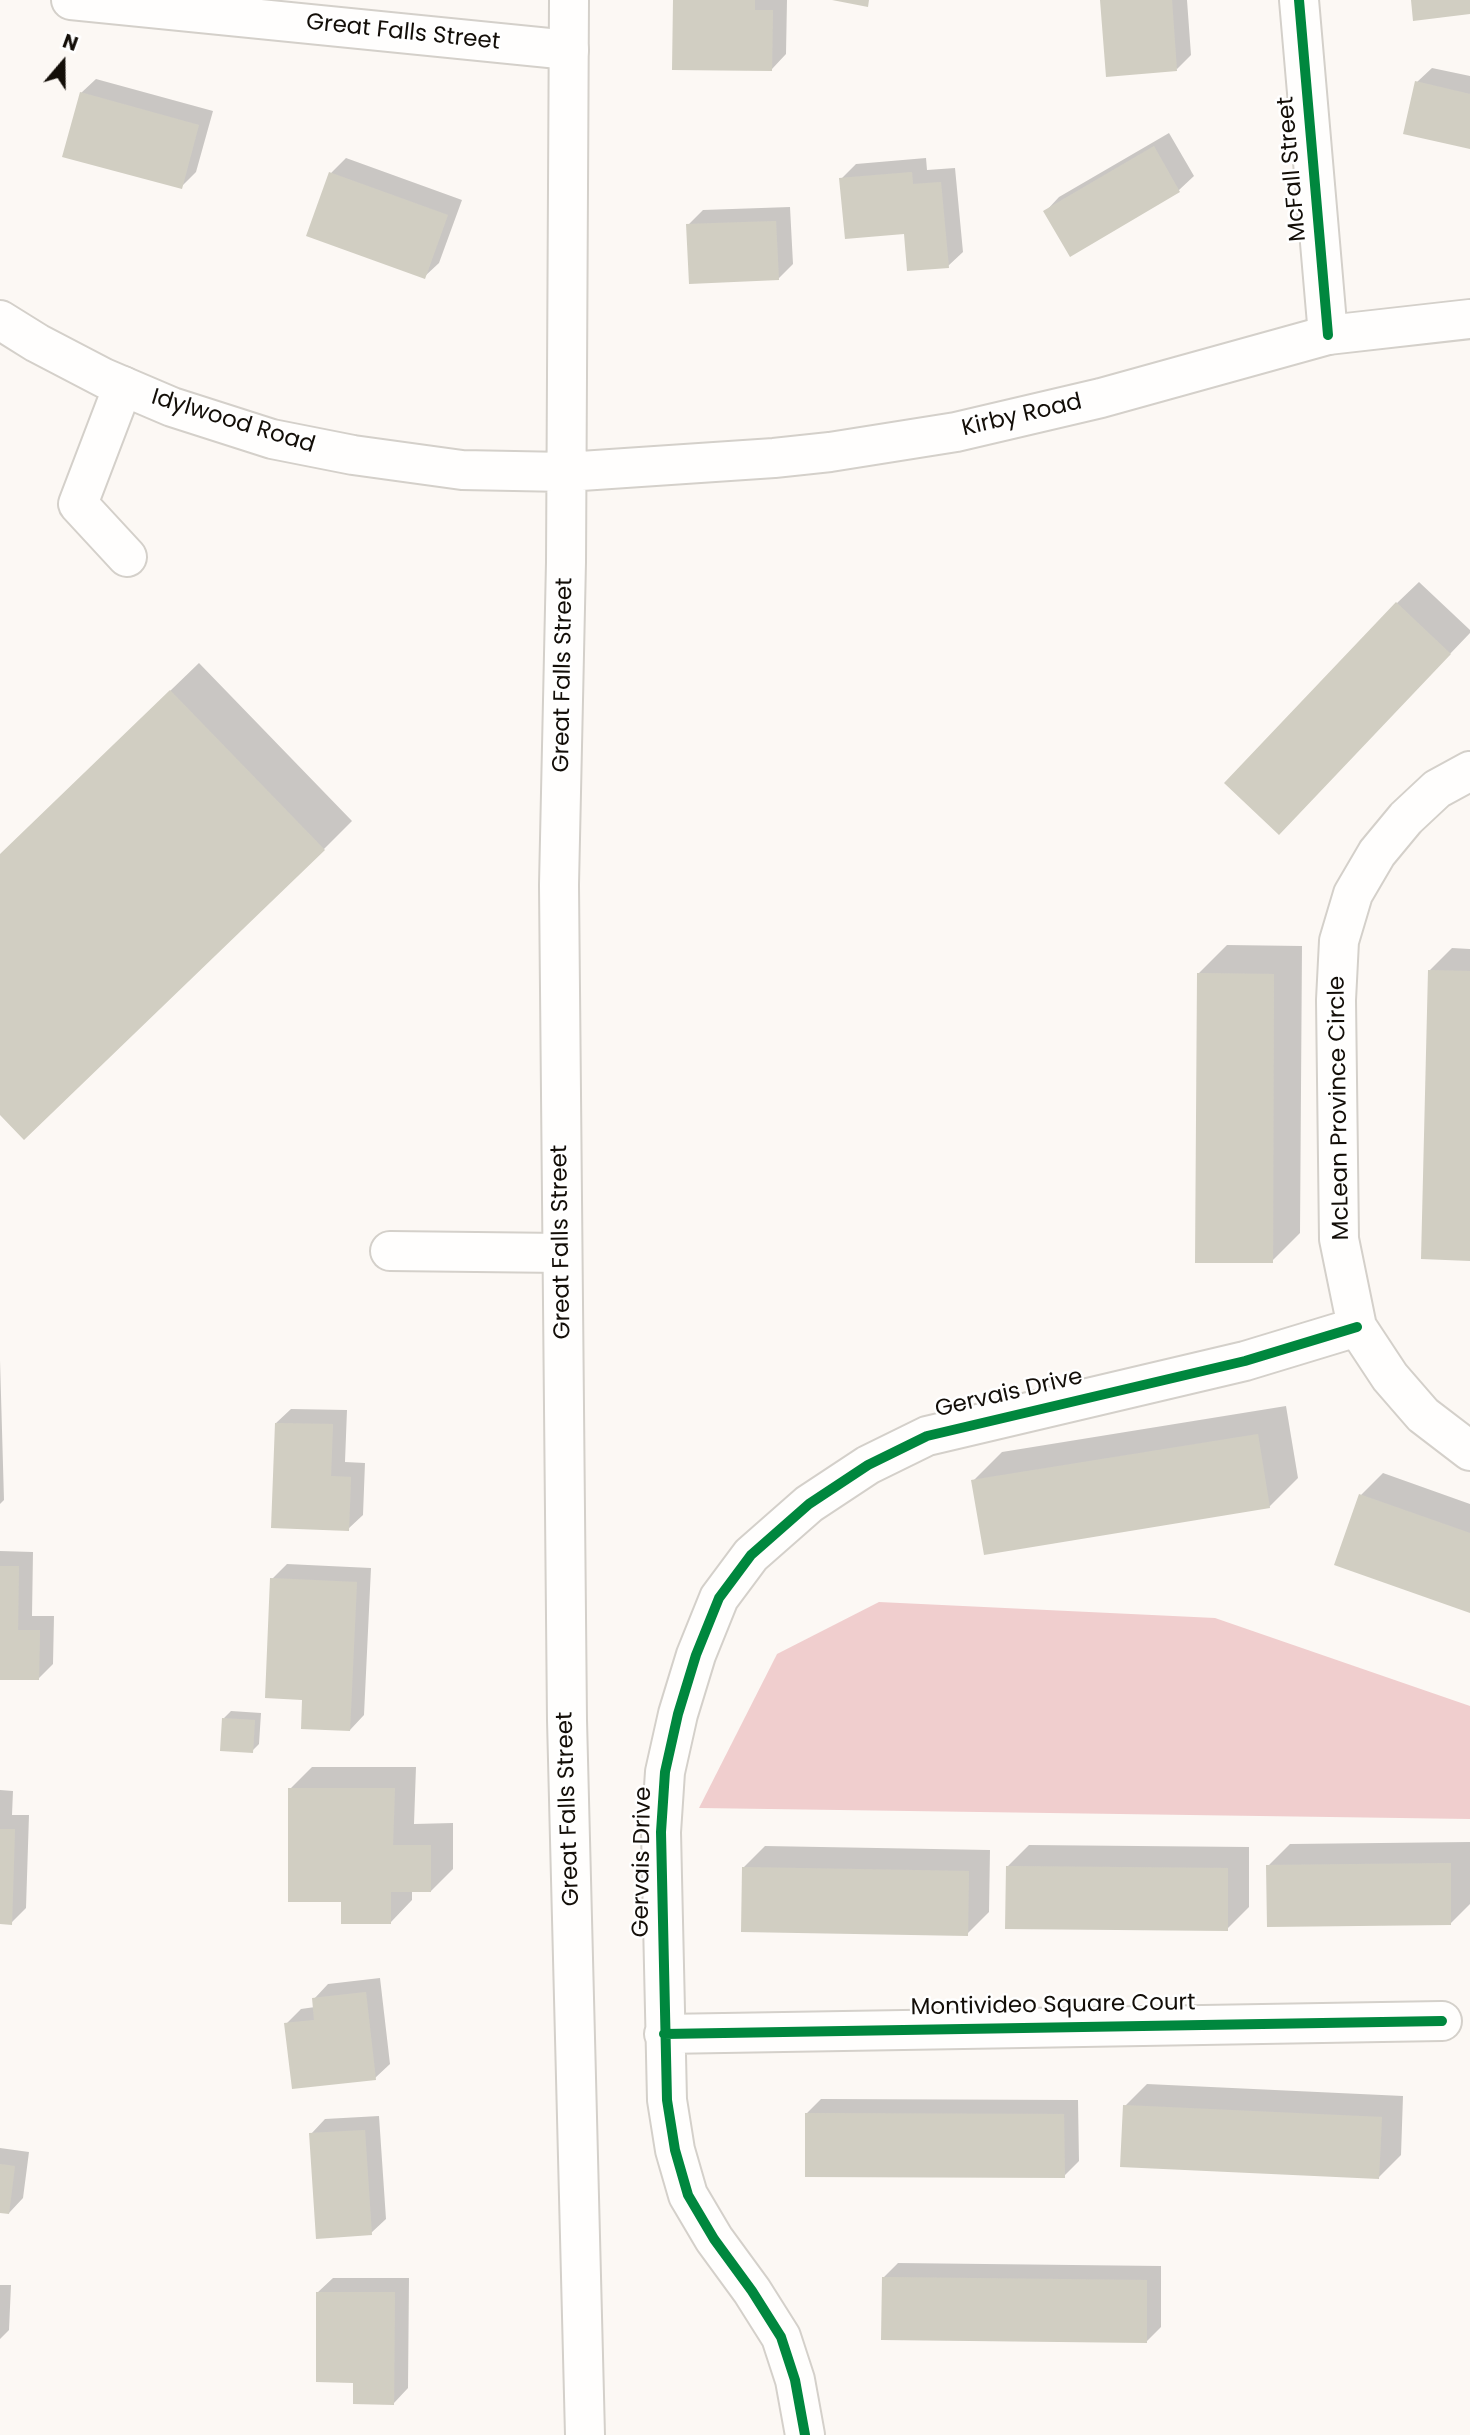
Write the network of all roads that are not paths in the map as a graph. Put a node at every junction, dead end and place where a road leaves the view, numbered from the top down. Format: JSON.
{"nodes":[{"id":1,"x":71,"y":0,"type":"edge"},
{"id":2,"x":569,"y":0,"type":"edge"},
{"id":3,"x":1299,"y":0,"type":"edge"},
{"id":4,"x":569,"y":50,"type":"junction"},
{"id":5,"x":1470,"y":319,"type":"edge"},
{"id":6,"x":0,"y":320,"type":"edge"},
{"id":7,"x":1328,"y":335,"type":"junction"},
{"id":8,"x":122,"y":386,"type":"junction"},
{"id":9,"x":566,"y":472,"type":"junction"},
{"id":10,"x":127,"y":557,"type":"dead end"},
{"id":11,"x":1470,"y":771,"type":"edge"},
{"id":12,"x":390,"y":1251,"type":"dead end"},
{"id":13,"x":562,"y":1253,"type":"junction"},
{"id":14,"x":1357,"y":1326,"type":"junction"},
{"id":15,"x":1470,"y":1451,"type":"edge"},
{"id":16,"x":1441,"y":2021,"type":"dead end"},
{"id":17,"x":664,"y":2034,"type":"junction"},
{"id":18,"x":585,"y":2435,"type":"edge"},
{"id":19,"x":806,"y":2435,"type":"edge"}],
"edges":[{"from":1,"to":4,"type":"main road","name":"Great Falls Street"},
{"from":2,"to":4,"type":"main road","name":"Great Falls Street"},
{"from":3,"to":7,"type":"main road","name":"McFall Street"},
{"from":4,"to":9,"type":"main road","name":"Great Falls Street"},
{"from":5,"to":7,"type":"main road","name":"Kirby Road"},
{"from":6,"to":8,"type":"main road","name":"Idylwood Road"},
{"from":7,"to":9,"type":"main road","name":"Kirby Road"},
{"from":8,"to":9,"type":"main road","name":"Idylwood Road"},
{"from":8,"to":10,"type":"main road"},
{"from":9,"to":13,"type":"main road","name":"Great Falls Street"},
{"from":11,"to":14,"type":"main road","name":"McLean Province Circle"},
{"from":12,"to":13,"type":"main road"},
{"from":13,"to":18,"type":"main road","name":"Great Falls Street"},
{"from":14,"to":15,"type":"main road","name":"McLean Province Circle"},
{"from":14,"to":17,"type":"main road","name":"Gervais Drive"},
{"from":16,"to":17,"type":"main road","name":"Montivideo Square Court"},
{"from":17,"to":19,"type":"main road","name":"Gervais Drive"}]}
